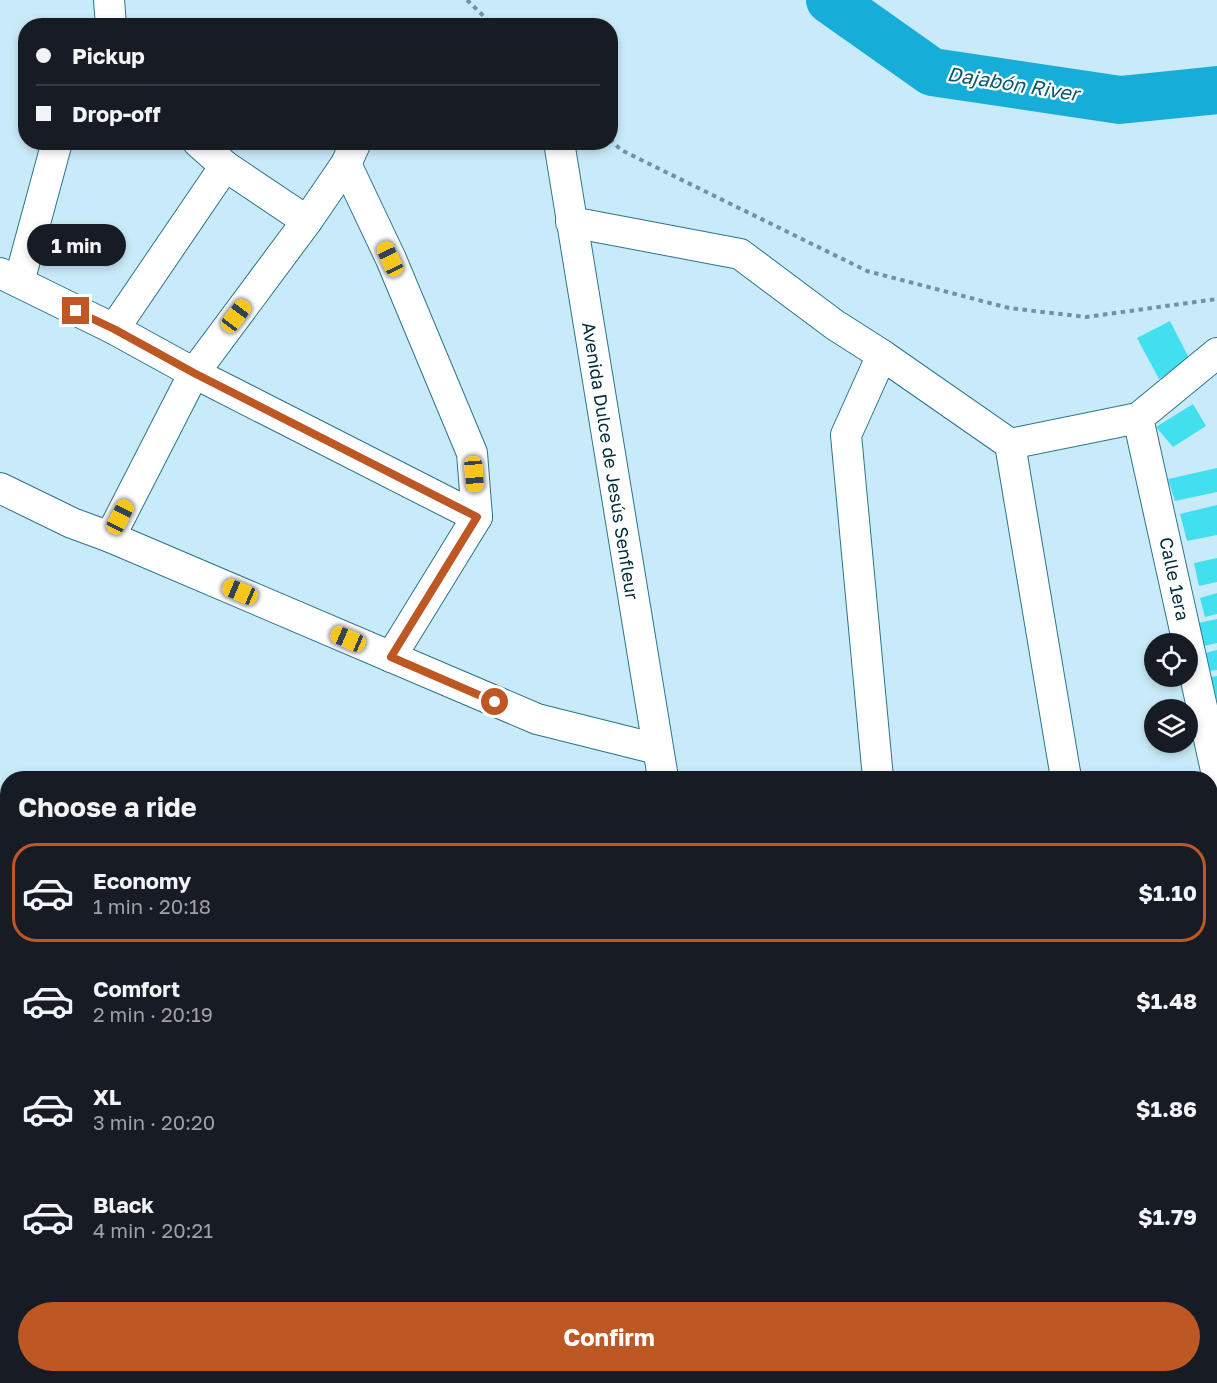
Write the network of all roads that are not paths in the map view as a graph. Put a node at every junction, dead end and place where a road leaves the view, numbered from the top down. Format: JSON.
{"nodes":[{"id":1,"x":109,"y":0,"type":"edge"},
{"id":2,"x":110,"y":18,"type":"edge"},
{"id":3,"x":54,"y":150,"type":"edge"},
{"id":4,"x":207,"y":150,"type":"edge"},
{"id":5,"x":560,"y":150,"type":"edge"},
{"id":6,"x":351,"y":153,"type":"edge"},
{"id":7,"x":225,"y":166,"type":"junction"},
{"id":8,"x":307,"y":221,"type":"junction"},
{"id":9,"x":571,"y":222,"type":"junction"},
{"id":10,"x":10,"y":277,"type":"edge"},
{"id":11,"x":114,"y":329,"type":"junction"},
{"id":12,"x":1217,"y":353,"type":"edge"},
{"id":13,"x":882,"y":355,"type":"junction"},
{"id":14,"x":194,"y":373,"type":"junction"},
{"id":15,"x":1138,"y":418,"type":"junction"},
{"id":16,"x":1010,"y":444,"type":"junction"},
{"id":17,"x":0,"y":488,"type":"edge"},
{"id":18,"x":477,"y":517,"type":"junction"},
{"id":19,"x":110,"y":537,"type":"junction"},
{"id":20,"x":391,"y":657,"type":"junction"},
{"id":21,"x":657,"y":749,"type":"junction"},
{"id":22,"x":1216,"y":765,"type":"edge"},
{"id":23,"x":662,"y":771,"type":"edge"},
{"id":24,"x":877,"y":771,"type":"edge"},
{"id":25,"x":1065,"y":771,"type":"edge"}],
"edges":[{"from":1,"to":2,"type":"street"},
{"from":3,"to":10,"type":"street"},
{"from":4,"to":7,"type":"street"},
{"from":5,"to":9,"type":"street","name":"Avenida Dulce de Jesús Senfleur"},
{"from":6,"to":8,"type":"street"},
{"from":6,"to":18,"type":"street"},
{"from":7,"to":8,"type":"street"},
{"from":7,"to":11,"type":"street"},
{"from":8,"to":14,"type":"street"},
{"from":9,"to":13,"type":"street"},
{"from":9,"to":21,"type":"street","name":"Avenida Dulce de Jesús Senfleur"},
{"from":10,"to":11,"type":"street"},
{"from":11,"to":14,"type":"street"},
{"from":12,"to":15,"type":"street"},
{"from":13,"to":16,"type":"street"},
{"from":13,"to":24,"type":"street"},
{"from":14,"to":18,"type":"street"},
{"from":14,"to":19,"type":"street"},
{"from":15,"to":16,"type":"street"},
{"from":15,"to":22,"type":"street","name":"Calle 1era"},
{"from":16,"to":25,"type":"street"},
{"from":17,"to":19,"type":"street"},
{"from":18,"to":20,"type":"street"},
{"from":19,"to":20,"type":"street"},
{"from":20,"to":21,"type":"street"},
{"from":21,"to":23,"type":"street","name":"Avenida Dulce de Jesús Senfleur"}]}
